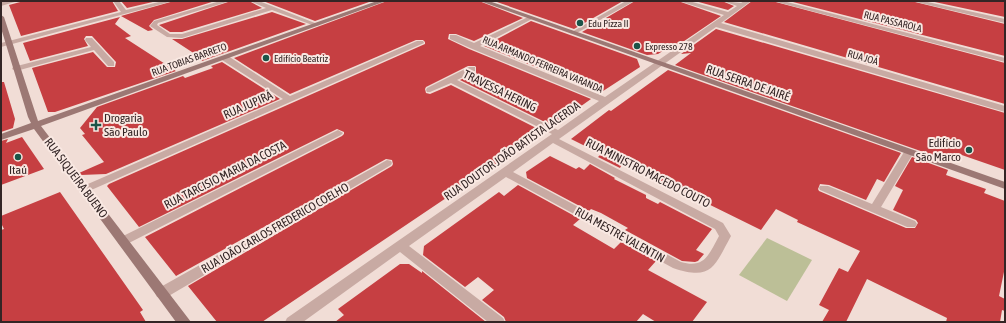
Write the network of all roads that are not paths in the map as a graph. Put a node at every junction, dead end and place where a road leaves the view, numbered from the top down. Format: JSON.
{"nodes":[{"id":1,"x":15,"y":1,"type":"edge"},
{"id":2,"x":116,"y":1,"type":"edge"},
{"id":3,"x":170,"y":1,"type":"edge"},
{"id":4,"x":226,"y":1,"type":"edge"},
{"id":5,"x":253,"y":1,"type":"edge"},
{"id":6,"x":383,"y":1,"type":"edge"},
{"id":7,"x":483,"y":1,"type":"edge"},
{"id":8,"x":631,"y":1,"type":"edge"},
{"id":9,"x":682,"y":1,"type":"edge"},
{"id":10,"x":726,"y":1,"type":"edge"},
{"id":11,"x":776,"y":1,"type":"edge"},
{"id":12,"x":915,"y":1,"type":"edge"},
{"id":13,"x":745,"y":3,"type":"edge"},
{"id":14,"x":1,"y":4,"type":"edge"},
{"id":15,"x":272,"y":8,"type":"junction"},
{"id":16,"x":126,"y":13,"type":"junction"},
{"id":17,"x":729,"y":14,"type":"junction"},
{"id":18,"x":1,"y":17,"type":"edge"},
{"id":19,"x":530,"y":18,"type":"junction"},
{"id":20,"x":1005,"y":21,"type":"edge"},
{"id":21,"x":715,"y":24,"type":"junction"},
{"id":22,"x":317,"y":25,"type":"junction"},
{"id":23,"x":573,"y":33,"type":"junction"},
{"id":24,"x":453,"y":37,"type":"dead end"},
{"id":25,"x":89,"y":40,"type":"dead end"},
{"id":26,"x":420,"y":43,"type":"dead end"},
{"id":27,"x":5,"y":44,"type":"edge"},
{"id":28,"x":473,"y":46,"type":"junction"},
{"id":29,"x":96,"y":48,"type":"junction"},
{"id":30,"x":225,"y":58,"type":"junction"},
{"id":31,"x":1005,"y":60,"type":"edge"},
{"id":32,"x":111,"y":64,"type":"dead end"},
{"id":33,"x":659,"y":64,"type":"junction"},
{"id":34,"x":16,"y":69,"type":"junction"},
{"id":35,"x":472,"y":69,"type":"dead end"},
{"id":36,"x":451,"y":80,"type":"junction"},
{"id":37,"x":430,"y":90,"type":"dead end"},
{"id":38,"x":290,"y":100,"type":"junction"},
{"id":39,"x":606,"y":101,"type":"junction"},
{"id":40,"x":1005,"y":109,"type":"edge"},
{"id":41,"x":36,"y":125,"type":"junction"},
{"id":42,"x":338,"y":133,"type":"dead end"},
{"id":43,"x":557,"y":136,"type":"junction"},
{"id":44,"x":1,"y":137,"type":"edge"},
{"id":45,"x":909,"y":152,"type":"junction"},
{"id":46,"x":387,"y":163,"type":"dead end"},
{"id":47,"x":505,"y":172,"type":"junction"},
{"id":48,"x":1005,"y":186,"type":"edge"},
{"id":49,"x":824,"y":188,"type":"dead end"},
{"id":50,"x":85,"y":189,"type":"junction"},
{"id":51,"x":874,"y":209,"type":"junction"},
{"id":52,"x":911,"y":224,"type":"dead end"},
{"id":53,"x":725,"y":236,"type":"joint"},
{"id":54,"x":123,"y":241,"type":"junction"},
{"id":55,"x":400,"y":246,"type":"junction"},
{"id":56,"x":162,"y":293,"type":"junction"},
{"id":57,"x":184,"y":322,"type":"edge"},
{"id":58,"x":292,"y":322,"type":"edge"},
{"id":59,"x":498,"y":322,"type":"edge"}],
"edges":[{"from":1,"to":14,"type":"street"},
{"from":2,"to":16,"type":"street"},
{"from":3,"to":16,"type":"street"},
{"from":4,"to":15,"type":"street"},
{"from":5,"to":15,"type":"street"},
{"from":6,"to":22,"type":"main road","name":"RUA TOBIAS BARRETO"},
{"from":7,"to":19,"type":"main road","name":"RUA SERRA DE JAIRÉ"},
{"from":8,"to":23,"type":"street"},
{"from":9,"to":17,"type":"street"},
{"from":10,"to":13,"type":"street"},
{"from":11,"to":31,"type":"street","name":"RUA PASSAROLA"},
{"from":12,"to":20,"type":"street"},
{"from":13,"to":17,"type":"street","name":"RUA DOUTOR JOÃO BATISTA LACERDA"},
{"from":15,"to":22,"type":"street"},
{"from":16,"to":27,"type":"street"},
{"from":17,"to":21,"type":"street","name":"RUA DOUTOR JOÃO BATISTA LACERDA"},
{"from":18,"to":27,"type":"main road","name":"RUA SIQUEIRA BUENO"},
{"from":19,"to":23,"type":"main road","name":"RUA SERRA DE JAIRÉ"},
{"from":19,"to":28,"type":"street","name":"RUA ARMANDO FERREIRA VARANDA"},
{"from":21,"to":33,"type":"street","name":"RUA DOUTOR JOÃO BATISTA LACERDA"},
{"from":21,"to":40,"type":"street","name":"RUA JOÁ"},
{"from":22,"to":30,"type":"main road","name":"RUA TOBIAS BARRETO"},
{"from":23,"to":33,"type":"main road","name":"RUA SERRA DE JAIRÉ"},
{"from":24,"to":28,"type":"street","name":"RUA ARMANDO FERREIRA VARANDA"},
{"from":25,"to":29,"type":"street"},
{"from":26,"to":38,"type":"street","name":"RUA JUPIRÁ"},
{"from":27,"to":34,"type":"main road","name":"RUA SIQUEIRA BUENO"},
{"from":28,"to":39,"type":"street","name":"RUA ARMANDO FERREIRA VARANDA"},
{"from":29,"to":32,"type":"street"},
{"from":29,"to":34,"type":"street"},
{"from":30,"to":38,"type":"street"},
{"from":30,"to":41,"type":"main road","name":"RUA TOBIAS BARRETO"},
{"from":33,"to":39,"type":"street","name":"RUA DOUTOR JOÃO BATISTA LACERDA"},
{"from":33,"to":45,"type":"main road","name":"RUA SERRA DE JAIRÉ"},
{"from":34,"to":41,"type":"main road","name":"RUA SIQUEIRA BUENO"},
{"from":35,"to":36,"type":"street","name":"TRAVESSA HERING"},
{"from":36,"to":37,"type":"street","name":"TRAVESSA HERING"},
{"from":36,"to":43,"type":"street","name":"TRAVESSA HERING"},
{"from":38,"to":50,"type":"street","name":"RUA JUPIRÁ"},
{"from":39,"to":43,"type":"street","name":"RUA DOUTOR JOÃO BATISTA LACERDA"},
{"from":41,"to":44,"type":"main road","name":"RUA TOBIAS BARRETO"},
{"from":41,"to":50,"type":"main road","name":"RUA SIQUEIRA BUENO"},
{"from":42,"to":54,"type":"street","name":"RUA TARCISIO MARIA DA COSTA"},
{"from":43,"to":47,"type":"street","name":"RUA DOUTOR JOÃO BATISTA LACERDA"},
{"from":43,"to":53,"type":"street","name":"RUA MINISTRO MACEDO COUTO"},
{"from":45,"to":48,"type":"main road","name":"RUA SERRA DE JAIRÉ"},
{"from":45,"to":51,"type":"street"},
{"from":46,"to":56,"type":"street","name":"RUA JOÃO CARLOS FREDERICO COELHO"},
{"from":47,"to":53,"type":"street","name":"RUA MESTRE VALENTIN"},
{"from":47,"to":55,"type":"street","name":"RUA DOUTOR JOÃO BATISTA LACERDA"},
{"from":49,"to":51,"type":"street"},
{"from":50,"to":54,"type":"main road","name":"RUA SIQUEIRA BUENO"},
{"from":51,"to":52,"type":"street"},
{"from":54,"to":56,"type":"main road","name":"RUA SIQUEIRA BUENO"},
{"from":55,"to":58,"type":"street","name":"RUA DOUTOR JOÃO BATISTA LACERDA"},
{"from":55,"to":59,"type":"street"},
{"from":56,"to":57,"type":"main road","name":"RUA SIQUEIRA BUENO"}]}
